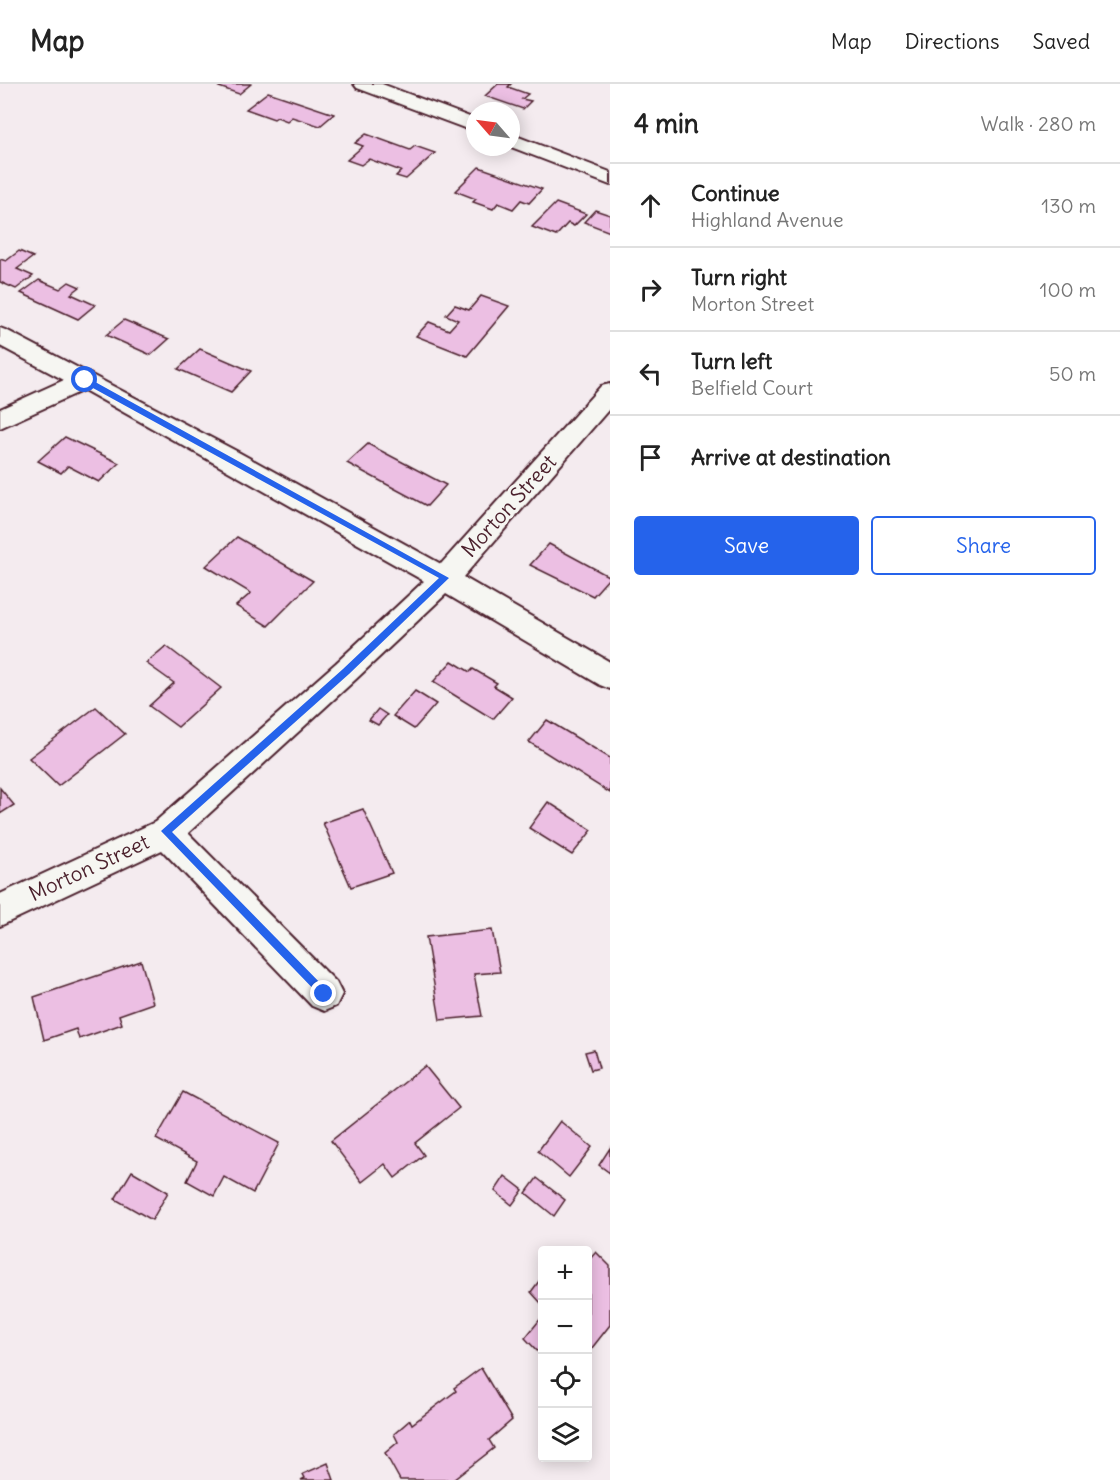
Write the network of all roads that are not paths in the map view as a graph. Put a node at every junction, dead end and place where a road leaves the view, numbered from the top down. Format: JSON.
{"nodes":[{"id":1,"x":364,"y":84,"type":"edge"},
{"id":2,"x":424,"y":84,"type":"edge"},
{"id":3,"x":406,"y":100,"type":"junction"},
{"id":4,"x":466,"y":123,"type":"edge"},
{"id":5,"x":520,"y":143,"type":"edge"},
{"id":6,"x":610,"y":178,"type":"edge"},
{"id":7,"x":0,"y":336,"type":"edge"},
{"id":8,"x":85,"y":380,"type":"junction"},
{"id":9,"x":610,"y":392,"type":"edge"},
{"id":10,"x":0,"y":420,"type":"edge"},
{"id":11,"x":445,"y":578,"type":"junction"},
{"id":12,"x":610,"y":676,"type":"edge"},
{"id":13,"x":166,"y":831,"type":"junction"},
{"id":14,"x":0,"y":910,"type":"edge"},
{"id":15,"x":324,"y":994,"type":"dead end"}],
"edges":[{"from":1,"to":3,"type":"street"},
{"from":2,"to":3,"type":"street"},
{"from":3,"to":4,"type":"street"},
{"from":5,"to":6,"type":"street"},
{"from":7,"to":8,"type":"street"},
{"from":8,"to":10,"type":"street"},
{"from":8,"to":11,"type":"street"},
{"from":9,"to":11,"type":"street","name":"Morton Street"},
{"from":11,"to":12,"type":"street"},
{"from":11,"to":13,"type":"street","name":"Morton Street"},
{"from":13,"to":14,"type":"street","name":"Morton Street"},
{"from":13,"to":15,"type":"street"}]}
